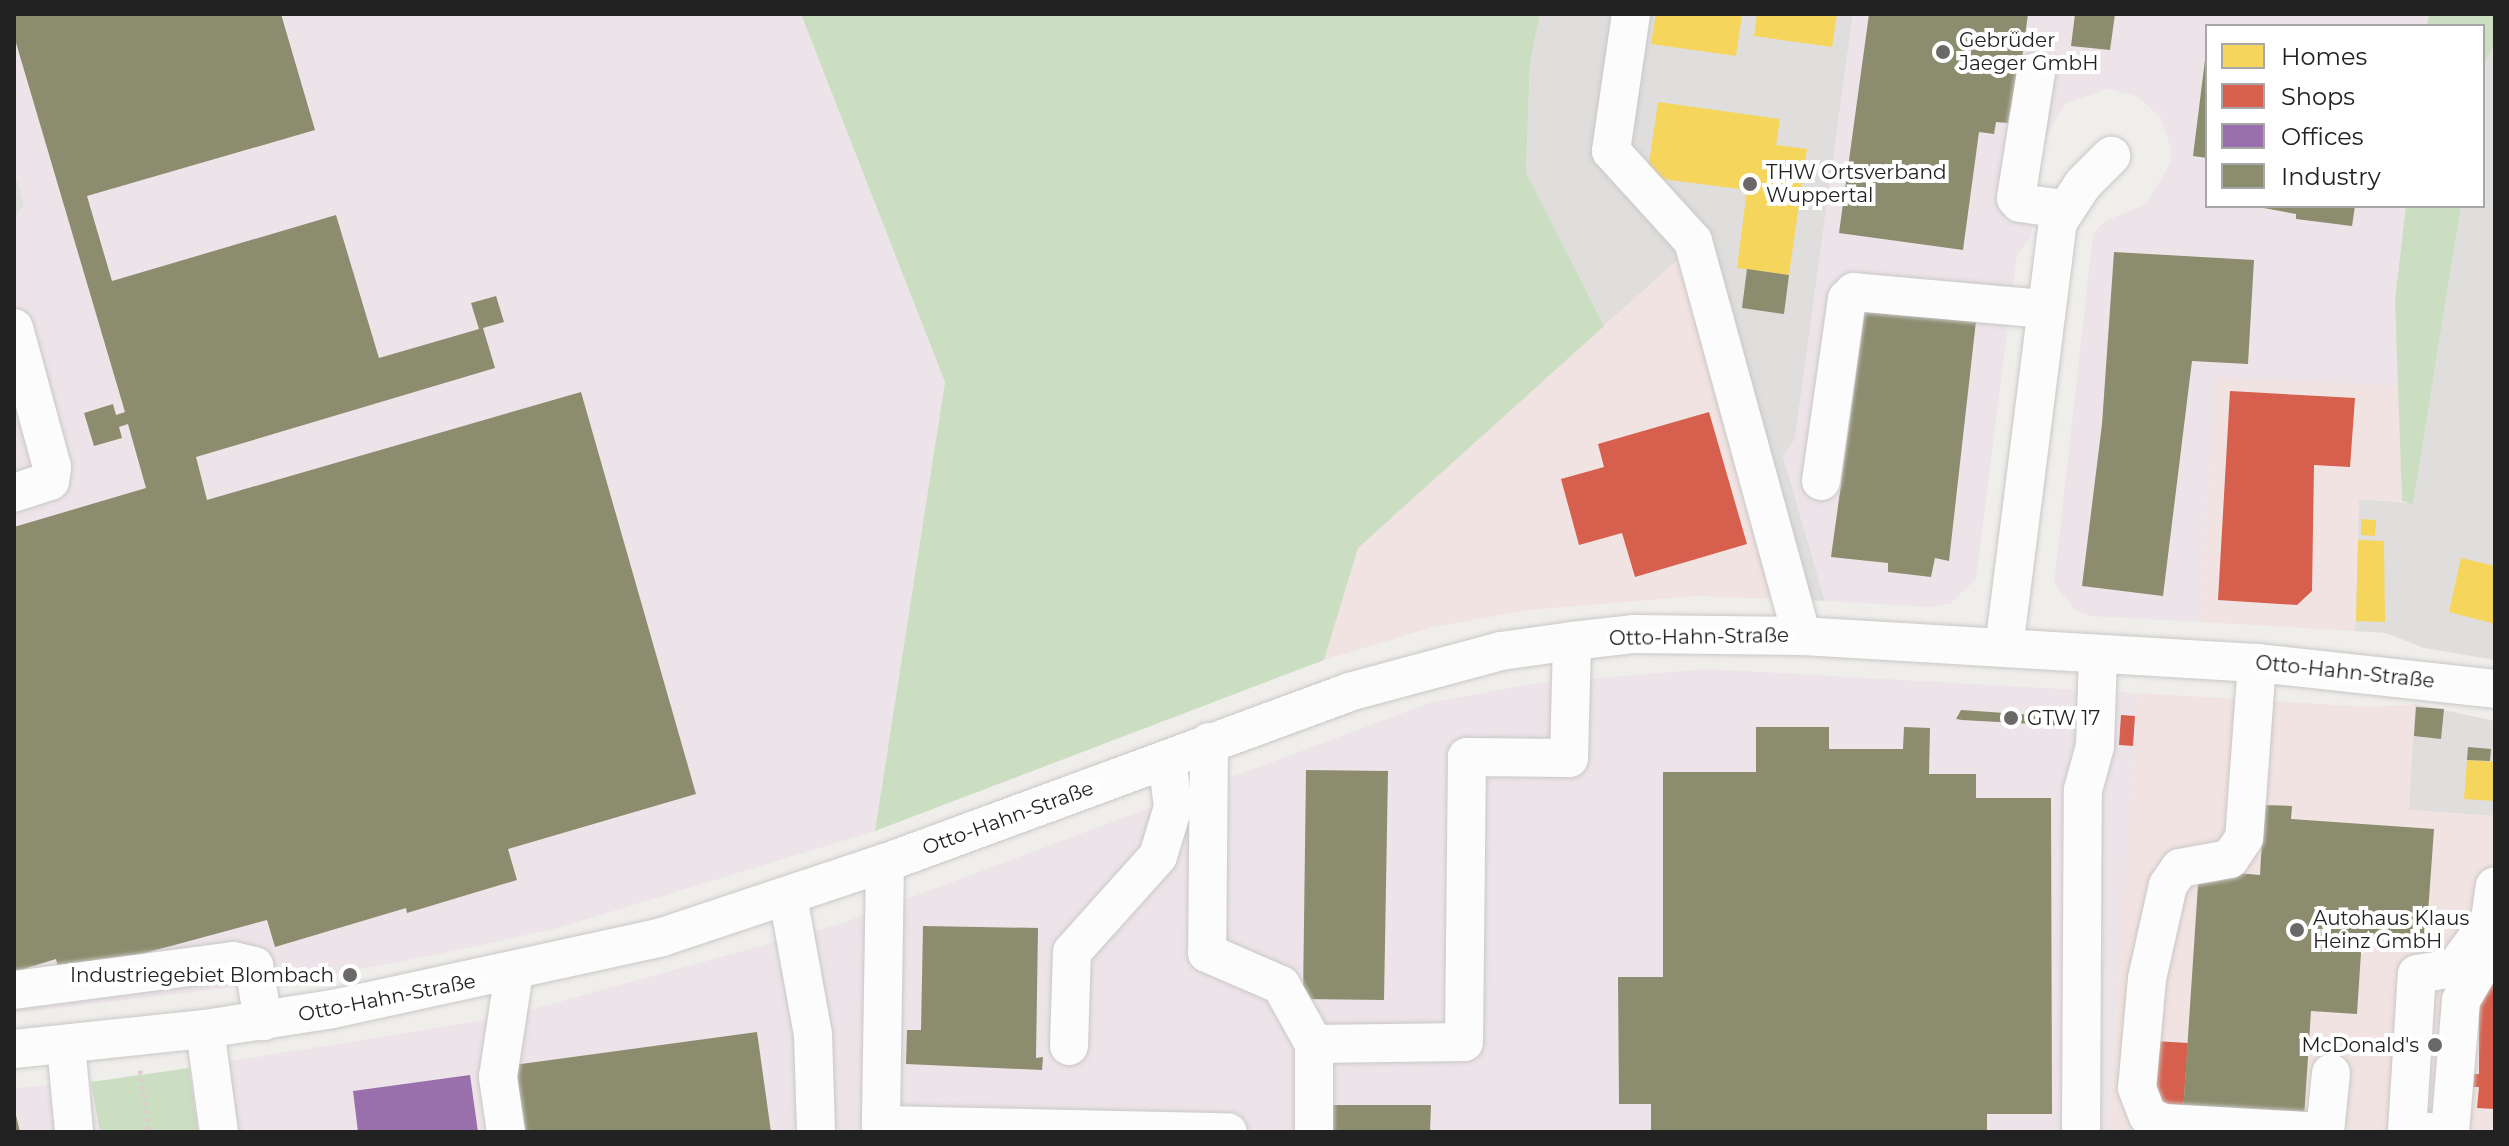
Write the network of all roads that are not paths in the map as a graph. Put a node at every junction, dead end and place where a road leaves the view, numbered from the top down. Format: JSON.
{"nodes":[{"id":1,"x":1631,"y":14,"type":"edge"},
{"id":2,"x":2036,"y":72,"type":"dead end"},
{"id":3,"x":2111,"y":156,"type":"dead end"},
{"id":4,"x":2064,"y":209,"type":"junction"},
{"id":5,"x":2046,"y":309,"type":"junction"},
{"id":6,"x":14,"y":328,"type":"edge"},
{"id":7,"x":1821,"y":481,"type":"dead end"},
{"id":8,"x":14,"y":493,"type":"edge"},
{"id":9,"x":1802,"y":636,"type":"junction"},
{"id":10,"x":1572,"y":641,"type":"junction"},
{"id":11,"x":2004,"y":648,"type":"junction"},
{"id":12,"x":2098,"y":654,"type":"junction"},
{"id":13,"x":2257,"y":663,"type":"junction"},
{"id":14,"x":2495,"y":689,"type":"edge"},
{"id":15,"x":1209,"y":742,"type":"junction"},
{"id":16,"x":1167,"y":759,"type":"junction"},
{"id":17,"x":885,"y":863,"type":"junction"},
{"id":18,"x":2495,"y":886,"type":"edge"},
{"id":19,"x":788,"y":897,"type":"junction"},
{"id":20,"x":2495,"y":942,"type":"edge"},
{"id":21,"x":514,"y":973,"type":"junction"},
{"id":22,"x":14,"y":990,"type":"edge"},
{"id":23,"x":263,"y":1021,"type":"junction"},
{"id":24,"x":205,"y":1029,"type":"junction"},
{"id":25,"x":1314,"y":1044,"type":"junction"},
{"id":26,"x":66,"y":1045,"type":"junction"},
{"id":27,"x":1069,"y":1046,"type":"dead end"},
{"id":28,"x":14,"y":1049,"type":"edge"},
{"id":29,"x":2331,"y":1073,"type":"dead end"},
{"id":30,"x":881,"y":1128,"type":"edge"},
{"id":31,"x":74,"y":1132,"type":"edge"},
{"id":32,"x":219,"y":1132,"type":"edge"},
{"id":33,"x":506,"y":1132,"type":"edge"},
{"id":34,"x":816,"y":1132,"type":"edge"},
{"id":35,"x":1228,"y":1132,"type":"edge"},
{"id":36,"x":1314,"y":1132,"type":"edge"},
{"id":37,"x":2081,"y":1132,"type":"edge"},
{"id":38,"x":2431,"y":1132,"type":"edge"},
{"id":39,"x":2450,"y":1132,"type":"edge"}],
"edges":[{"from":1,"to":9,"type":"street"},
{"from":2,"to":4,"type":"street"},
{"from":3,"to":4,"type":"street"},
{"from":4,"to":5,"type":"street"},
{"from":5,"to":7,"type":"street"},
{"from":5,"to":11,"type":"street"},
{"from":6,"to":8,"type":"street"},
{"from":9,"to":10,"type":"street","name":"Otto-Hahn-Straße"},
{"from":9,"to":11,"type":"street","name":"Otto-Hahn-Straße"},
{"from":10,"to":15,"type":"street","name":"Otto-Hahn-Straße"},
{"from":10,"to":25,"type":"street"},
{"from":11,"to":12,"type":"street","name":"Otto-Hahn-Straße"},
{"from":12,"to":13,"type":"street","name":"Otto-Hahn-Straße"},
{"from":12,"to":37,"type":"street"},
{"from":13,"to":14,"type":"street","name":"Otto-Hahn-Straße"},
{"from":13,"to":29,"type":"street"},
{"from":15,"to":16,"type":"street","name":"Otto-Hahn-Straße"},
{"from":15,"to":25,"type":"street"},
{"from":16,"to":17,"type":"street","name":"Otto-Hahn-Straße"},
{"from":16,"to":27,"type":"street"},
{"from":17,"to":19,"type":"street","name":"Otto-Hahn-Straße"},
{"from":17,"to":30,"type":"street"},
{"from":18,"to":38,"type":"street"},
{"from":19,"to":21,"type":"street","name":"Otto-Hahn-Straße"},
{"from":19,"to":34,"type":"street"},
{"from":20,"to":39,"type":"street"},
{"from":21,"to":23,"type":"street","name":"Otto-Hahn-Straße"},
{"from":21,"to":33,"type":"street"},
{"from":22,"to":23,"type":"street"},
{"from":23,"to":24,"type":"street","name":"Otto-Hahn-Straße"},
{"from":24,"to":26,"type":"street","name":"Otto-Hahn-Straße"},
{"from":24,"to":32,"type":"street"},
{"from":25,"to":36,"type":"street"},
{"from":26,"to":28,"type":"street","name":"Otto-Hahn-Straße"},
{"from":26,"to":31,"type":"street"},
{"from":30,"to":35,"type":"street"}]}
